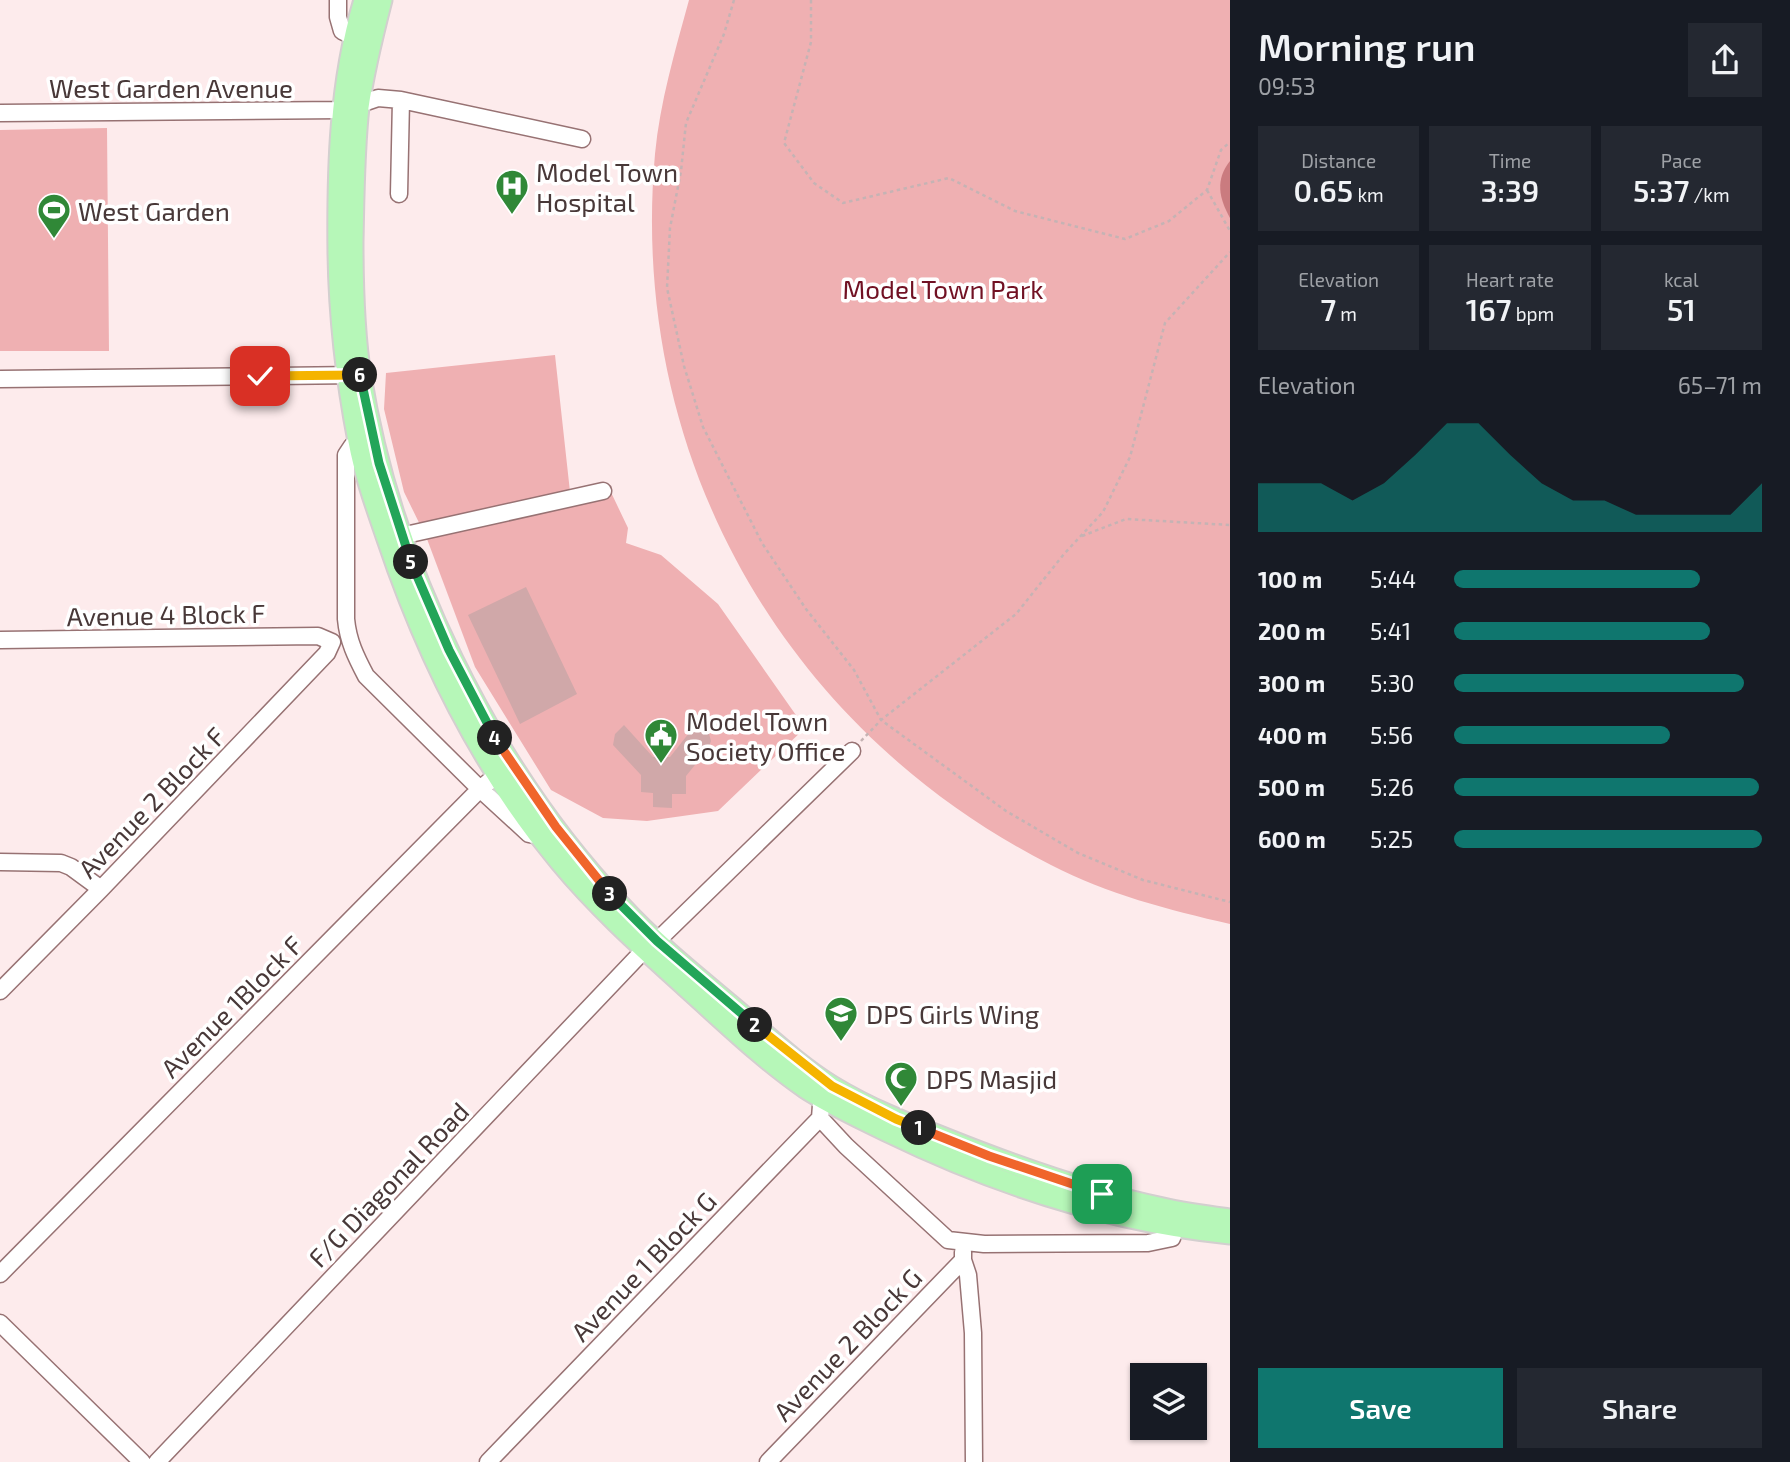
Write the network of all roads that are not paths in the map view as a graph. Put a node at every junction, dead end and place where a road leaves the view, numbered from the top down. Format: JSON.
{"nodes":[{"id":1,"x":338,"y":0,"type":"edge"},
{"id":2,"x":364,"y":0,"type":"edge"},
{"id":3,"x":382,"y":0,"type":"edge"},
{"id":4,"x":354,"y":37,"type":"junction"},
{"id":5,"x":401,"y":100,"type":"junction"},
{"id":6,"x":351,"y":107,"type":"junction"},
{"id":7,"x":0,"y":113,"type":"edge"},
{"id":8,"x":582,"y":139,"type":"dead end"},
{"id":9,"x":399,"y":194,"type":"dead end"},
{"id":10,"x":353,"y":375,"type":"junction"},
{"id":11,"x":0,"y":379,"type":"edge"},
{"id":12,"x":359,"y":446,"type":"junction"},
{"id":13,"x":603,"y":491,"type":"dead end"},
{"id":14,"x":401,"y":536,"type":"junction"},
{"id":15,"x":0,"y":640,"type":"edge"},
{"id":16,"x":340,"y":640,"type":"junction"},
{"id":17,"x":852,"y":751,"type":"road end"},
{"id":18,"x":498,"y":774,"type":"junction"},
{"id":19,"x":480,"y":789,"type":"junction"},
{"id":20,"x":548,"y":831,"type":"junction"},
{"id":21,"x":0,"y":862,"type":"edge"},
{"id":22,"x":101,"y":890,"type":"junction"},
{"id":23,"x":651,"y":945,"type":"junction"},
{"id":24,"x":0,"y":991,"type":"edge"},
{"id":25,"x":825,"y":1101,"type":"junction"},
{"id":26,"x":1230,"y":1219,"type":"edge"},
{"id":27,"x":1175,"y":1229,"type":"junction"},
{"id":28,"x":1230,"y":1234,"type":"edge"},
{"id":29,"x":963,"y":1252,"type":"junction"},
{"id":30,"x":0,"y":1274,"type":"edge"},
{"id":31,"x":0,"y":1323,"type":"edge"},
{"id":32,"x":142,"y":1462,"type":"edge"},
{"id":33,"x":156,"y":1462,"type":"edge"},
{"id":34,"x":488,"y":1462,"type":"edge"},
{"id":35,"x":768,"y":1462,"type":"edge"},
{"id":36,"x":974,"y":1462,"type":"edge"}],
"edges":[{"from":1,"to":4,"type":"street"},
{"from":2,"to":4,"type":"main road"},
{"from":3,"to":6,"type":"main road"},
{"from":4,"to":6,"type":"main road"},
{"from":5,"to":6,"type":"street","name":"West Garden Avenue"},
{"from":5,"to":8,"type":"street","name":"West Garden Avenue"},
{"from":5,"to":9,"type":"street"},
{"from":6,"to":7,"type":"street","name":"West Garden Avenue"},
{"from":6,"to":10,"type":"main road"},
{"from":10,"to":11,"type":"street"},
{"from":10,"to":12,"type":"main road"},
{"from":10,"to":14,"type":"main road"},
{"from":12,"to":16,"type":"street"},
{"from":12,"to":18,"type":"main road"},
{"from":13,"to":14,"type":"street"},
{"from":14,"to":20,"type":"main road"},
{"from":15,"to":16,"type":"street","name":"Avenue 4 Block F"},
{"from":16,"to":19,"type":"street"},
{"from":16,"to":22,"type":"street","name":"Avenue 2 Block F"},
{"from":17,"to":23,"type":"street","name":"F/G Diagonal Road"},
{"from":18,"to":19,"type":"street","name":"Avenue 1Block F"},
{"from":18,"to":20,"type":"main road"},
{"from":19,"to":20,"type":"street"},
{"from":19,"to":30,"type":"street","name":"Avenue 1Block F"},
{"from":20,"to":23,"type":"main road"},
{"from":21,"to":22,"type":"street"},
{"from":22,"to":24,"type":"street","name":"Avenue 2 Block F"},
{"from":23,"to":25,"type":"main road"},
{"from":23,"to":33,"type":"street","name":"F/G Diagonal Road"},
{"from":25,"to":26,"type":"main road"},
{"from":25,"to":27,"type":"main road"},
{"from":25,"to":29,"type":"street"},
{"from":25,"to":34,"type":"street","name":"Avenue 1 Block G"},
{"from":27,"to":28,"type":"main road"},
{"from":27,"to":29,"type":"street"},
{"from":29,"to":35,"type":"street","name":"Avenue 2 Block G"},
{"from":29,"to":36,"type":"street"},
{"from":31,"to":32,"type":"street"}]}
